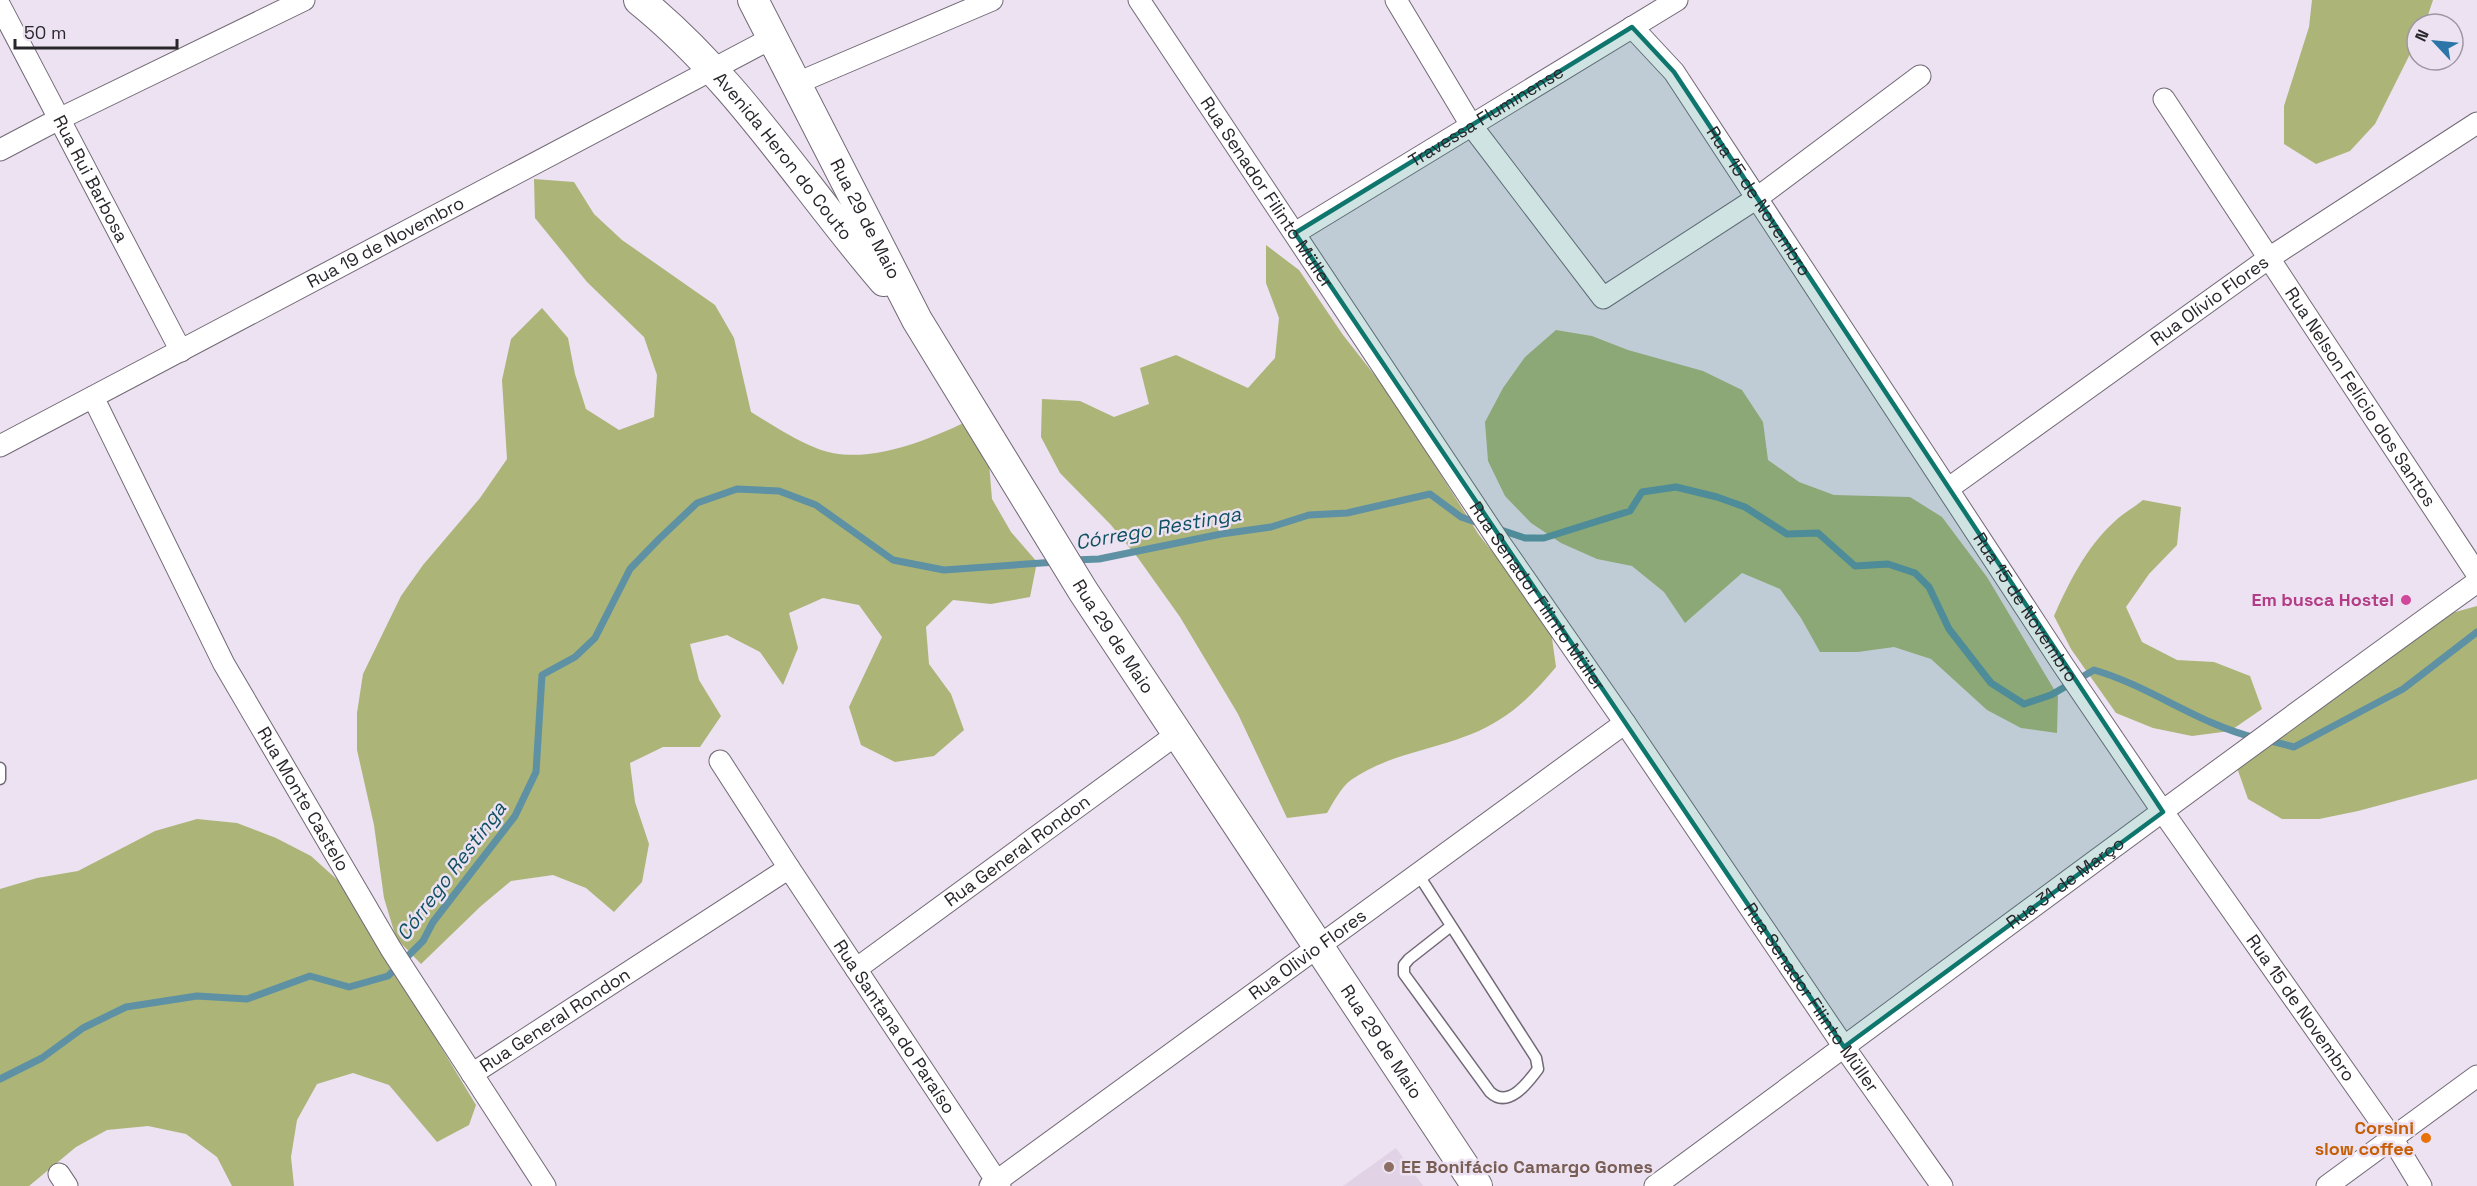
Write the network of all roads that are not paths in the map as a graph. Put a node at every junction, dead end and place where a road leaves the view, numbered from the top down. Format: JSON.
{"nodes":[{"id":1,"x":304,"y":0,"type":"edge"},
{"id":2,"x":639,"y":0,"type":"edge"},
{"id":3,"x":753,"y":0,"type":"edge"},
{"id":4,"x":992,"y":0,"type":"edge"},
{"id":5,"x":1139,"y":0,"type":"edge"},
{"id":6,"x":1396,"y":0,"type":"edge"},
{"id":7,"x":1677,"y":0,"type":"edge"},
{"id":8,"x":0,"y":6,"type":"edge"},
{"id":9,"x":1632,"y":27,"type":"junction"},
{"id":10,"x":772,"y":38,"type":"junction"},
{"id":11,"x":713,"y":68,"type":"junction"},
{"id":12,"x":1920,"y":76,"type":"dead end"},
{"id":13,"x":795,"y":84,"type":"junction"},
{"id":14,"x":2164,"y":99,"type":"dead end"},
{"id":15,"x":59,"y":119,"type":"junction"},
{"id":16,"x":2477,"y":123,"type":"edge"},
{"id":17,"x":1472,"y":125,"type":"junction"},
{"id":18,"x":0,"y":150,"type":"edge"},
{"id":19,"x":1757,"y":198,"type":"junction"},
{"id":20,"x":1295,"y":233,"type":"junction"},
{"id":21,"x":2269,"y":258,"type":"junction"},
{"id":22,"x":917,"y":320,"type":"junction"},
{"id":23,"x":181,"y":351,"type":"junction"},
{"id":24,"x":93,"y":397,"type":"junction"},
{"id":25,"x":0,"y":446,"type":"edge"},
{"id":26,"x":1949,"y":488,"type":"junction"},
{"id":27,"x":2477,"y":574,"type":"edge"},
{"id":28,"x":2477,"y":582,"type":"edge"},
{"id":29,"x":1625,"y":723,"type":"junction"},
{"id":30,"x":1177,"y":734,"type":"junction"},
{"id":31,"x":720,"y":761,"type":"dead end"},
{"id":32,"x":0,"y":768,"type":"edge"},
{"id":33,"x":0,"y":779,"type":"edge"},
{"id":34,"x":2163,"y":812,"type":"junction"},
{"id":35,"x":789,"y":868,"type":"junction"},
{"id":36,"x":1418,"y":874,"type":"junction"},
{"id":37,"x":1451,"y":926,"type":"junction"},
{"id":38,"x":1318,"y":947,"type":"junction"},
{"id":39,"x":856,"y":969,"type":"junction"},
{"id":40,"x":1844,"y":1047,"type":"junction"},
{"id":41,"x":472,"y":1074,"type":"junction"},
{"id":42,"x":2477,"y":1076,"type":"edge"},
{"id":43,"x":2392,"y":1138,"type":"junction"},
{"id":44,"x":996,"y":1184,"type":"edge"},
{"id":45,"x":545,"y":1186,"type":"edge"},
{"id":46,"x":1477,"y":1186,"type":"edge"},
{"id":47,"x":1654,"y":1186,"type":"edge"},
{"id":48,"x":1942,"y":1186,"type":"edge"},
{"id":49,"x":2327,"y":1186,"type":"edge"},
{"id":50,"x":2421,"y":1186,"type":"edge"}],
"edges":[{"from":1,"to":15,"type":"street"},
{"from":2,"to":11,"type":"main road","name":"Avenida Heron do Couto"},
{"from":3,"to":10,"type":"main road","name":"Rua 29 de Maio"},
{"from":4,"to":13,"type":"street"},
{"from":5,"to":20,"type":"street","name":"Rua Senador Filinto Müller"},
{"from":6,"to":17,"type":"street"},
{"from":7,"to":9,"type":"street","name":"Travessa Fluminense"},
{"from":8,"to":15,"type":"street","name":"Rua Rui Barbosa"},
{"from":9,"to":17,"type":"street","name":"Travessa Fluminense"},
{"from":9,"to":19,"type":"street","name":"Rua 15 de Novembro"},
{"from":10,"to":11,"type":"street","name":"Rua 19 de Novembro"},
{"from":10,"to":13,"type":"main road","name":"Rua 29 de Maio"},
{"from":11,"to":22,"type":"main road","name":"Avenida Heron do Couto"},
{"from":11,"to":23,"type":"street","name":"Rua 19 de Novembro"},
{"from":12,"to":19,"type":"street"},
{"from":13,"to":22,"type":"main road","name":"Rua 29 de Maio"},
{"from":14,"to":21,"type":"street","name":"Rua Nelson Felício dos Santos"},
{"from":15,"to":18,"type":"street"},
{"from":15,"to":23,"type":"street","name":"Rua Rui Barbosa"},
{"from":16,"to":21,"type":"street","name":"Rua Olívio Flores"},
{"from":17,"to":19,"type":"street"},
{"from":17,"to":20,"type":"street","name":"Travessa Fluminense"},
{"from":19,"to":26,"type":"street","name":"Rua 15 de Novembro"},
{"from":20,"to":29,"type":"street","name":"Rua Senador Filinto Müller"},
{"from":21,"to":26,"type":"street","name":"Rua Olívio Flores"},
{"from":21,"to":27,"type":"street","name":"Rua Nelson Felício dos Santos"},
{"from":22,"to":30,"type":"main road","name":"Rua 29 de Maio"},
{"from":23,"to":24,"type":"street","name":"Rua 19 de Novembro"},
{"from":24,"to":25,"type":"street","name":"Rua 19 de Novembro"},
{"from":24,"to":41,"type":"street","name":"Rua Monte Castelo"},
{"from":26,"to":34,"type":"street","name":"Rua 15 de Novembro"},
{"from":28,"to":34,"type":"street","name":"Rua 31 de Março"},
{"from":29,"to":36,"type":"street","name":"Rua Olivio Flores"},
{"from":29,"to":40,"type":"street","name":"Rua Senador Filinto Müller"},
{"from":30,"to":38,"type":"main road","name":"Rua 29 de Maio"},
{"from":30,"to":39,"type":"street","name":"Rua General Rondon"},
{"from":31,"to":35,"type":"street","name":"Rua Santana do Paraíso"},
{"from":32,"to":33,"type":"lane"},
{"from":34,"to":40,"type":"street","name":"Rua 31 de Março"},
{"from":34,"to":43,"type":"street","name":"Rua 15 de Novembro"},
{"from":35,"to":39,"type":"street","name":"Rua Santana do Paraíso"},
{"from":35,"to":41,"type":"street","name":"Rua General Rondon"},
{"from":36,"to":37,"type":"lane"},
{"from":36,"to":38,"type":"street","name":"Rua Olivio Flores"},
{"from":37,"to":37,"type":"lane"},
{"from":38,"to":44,"type":"street","name":"Rua Olivio Flores"},
{"from":38,"to":46,"type":"main road","name":"Rua 29 de Maio"},
{"from":39,"to":44,"type":"street","name":"Rua Santana do Paraíso"},
{"from":40,"to":47,"type":"street","name":"Rua 31 de Março"},
{"from":40,"to":48,"type":"street","name":"Rua Senador Filinto Müller"},
{"from":41,"to":45,"type":"street","name":"Rua Monte Castelo"},
{"from":42,"to":43,"type":"street"},
{"from":43,"to":49,"type":"street"},
{"from":43,"to":50,"type":"street","name":"Rua 15 de Novembro"}]}
